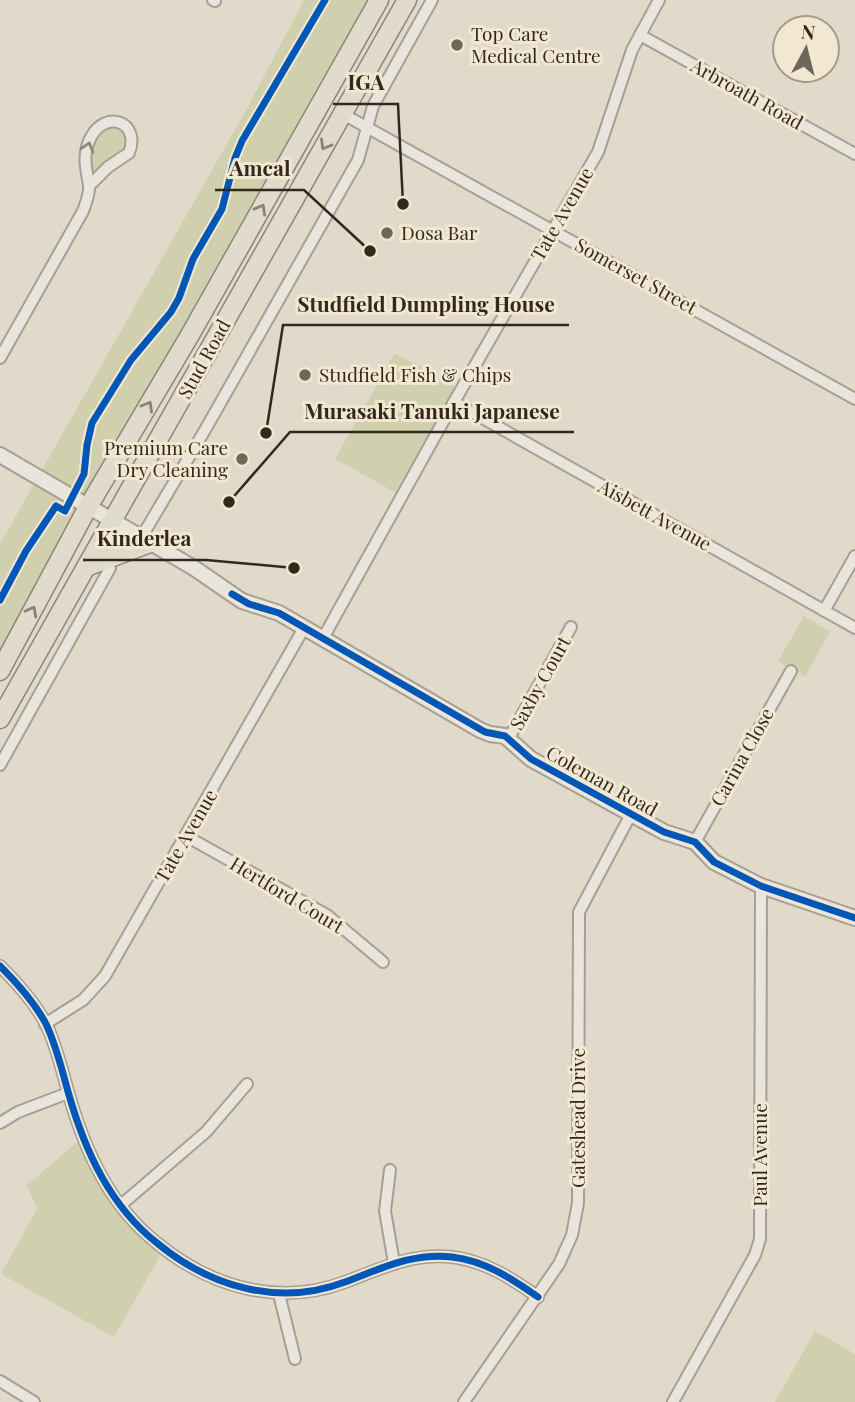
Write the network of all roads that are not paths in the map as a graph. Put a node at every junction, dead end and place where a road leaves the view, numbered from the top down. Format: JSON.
{"nodes":[{"id":1,"x":379,"y":0,"type":"edge"},
{"id":2,"x":407,"y":0,"type":"edge"},
{"id":3,"x":432,"y":0,"type":"edge"},
{"id":4,"x":659,"y":0,"type":"edge"},
{"id":5,"x":640,"y":35,"type":"junction"},
{"id":6,"x":343,"y":114,"type":"junction"},
{"id":7,"x":367,"y":127,"type":"junction"},
{"id":8,"x":855,"y":154,"type":"edge"},
{"id":9,"x":89,"y":186,"type":"junction"},
{"id":10,"x":554,"y":229,"type":"junction"},
{"id":11,"x":0,"y":358,"type":"edge"},
{"id":12,"x":855,"y":399,"type":"edge"},
{"id":13,"x":454,"y":402,"type":"junction"},
{"id":14,"x":0,"y":455,"type":"edge"},
{"id":15,"x":88,"y":507,"type":"junction"},
{"id":16,"x":112,"y":521,"type":"junction"},
{"id":17,"x":146,"y":540,"type":"junction"},
{"id":18,"x":855,"y":556,"type":"edge"},
{"id":19,"x":86,"y":567,"type":"junction"},
{"id":20,"x":110,"y":568,"type":"dead end"},
{"id":21,"x":76,"y":585,"type":"junction"},
{"id":22,"x":95,"y":596,"type":"junction"},
{"id":23,"x":824,"y":611,"type":"junction"},
{"id":24,"x":571,"y":627,"type":"dead end"},
{"id":25,"x":303,"y":628,"type":"junction"},
{"id":26,"x":855,"y":628,"type":"edge"},
{"id":27,"x":322,"y":640,"type":"junction"},
{"id":28,"x":0,"y":671,"type":"edge"},
{"id":29,"x":790,"y":671,"type":"dead end"},
{"id":30,"x":0,"y":719,"type":"edge"},
{"id":31,"x":509,"y":738,"type":"junction"},
{"id":32,"x":0,"y":765,"type":"edge"},
{"id":33,"x":631,"y":814,"type":"junction"},
{"id":34,"x":186,"y":836,"type":"junction"},
{"id":35,"x":695,"y":842,"type":"junction"},
{"id":36,"x":761,"y":886,"type":"junction"},
{"id":37,"x":855,"y":918,"type":"edge"},
{"id":38,"x":383,"y":962,"type":"dead end"},
{"id":39,"x":0,"y":966,"type":"edge"},
{"id":40,"x":45,"y":1024,"type":"junction"},
{"id":41,"x":247,"y":1084,"type":"dead end"},
{"id":42,"x":68,"y":1093,"type":"junction"},
{"id":43,"x":0,"y":1123,"type":"edge"},
{"id":44,"x":390,"y":1170,"type":"dead end"},
{"id":45,"x":121,"y":1205,"type":"junction"},
{"id":46,"x":394,"y":1263,"type":"junction"},
{"id":47,"x":279,"y":1294,"type":"junction"},
{"id":48,"x":538,"y":1297,"type":"junction"},
{"id":49,"x":295,"y":1359,"type":"dead end"},
{"id":50,"x":0,"y":1381,"type":"edge"},
{"id":51,"x":34,"y":1402,"type":"edge"},
{"id":52,"x":464,"y":1402,"type":"edge"},
{"id":53,"x":673,"y":1402,"type":"edge"}],
"edges":[{"from":15,"to":1,"type":"main road","name":"Stud Road","one_way":true},
{"from":2,"to":6,"type":"main road","name":"Stud Road"},
{"from":3,"to":7,"type":"street","name":"Stud Road"},
{"from":4,"to":5,"type":"street","name":"Tate Avenue"},
{"from":5,"to":8,"type":"street","name":"Arbroath Road"},
{"from":5,"to":10,"type":"street","name":"Tate Avenue"},
{"from":6,"to":7,"type":"street","name":"Somerset Street"},
{"from":6,"to":16,"type":"main road","name":"Stud Road","one_way":true},
{"from":7,"to":10,"type":"street","name":"Somerset Street"},
{"from":7,"to":17,"type":"street","name":"Stud Road"},
{"from":9,"to":9,"type":"street","one_way":true},
{"from":9,"to":11,"type":"street"},
{"from":10,"to":12,"type":"street","name":"Somerset Street"},
{"from":10,"to":13,"type":"street","name":"Tate Avenue"},
{"from":13,"to":23,"type":"street","name":"Aisbett Avenue"},
{"from":13,"to":27,"type":"street","name":"Tate Avenue"},
{"from":14,"to":15,"type":"street","name":"Coleman Road"},
{"from":15,"to":16,"type":"street","name":"Coleman Road"},
{"from":28,"to":15,"type":"main road","name":"Stud Road","one_way":true},
{"from":16,"to":17,"type":"street","name":"Coleman Road"},
{"from":16,"to":19,"type":"main road","name":"Stud Road"},
{"from":17,"to":19,"type":"main road"},
{"from":17,"to":25,"type":"street","name":"Coleman Road"},
{"from":18,"to":23,"type":"street"},
{"from":19,"to":21,"type":"main road","name":"Stud Road"},
{"from":20,"to":22,"type":"street"},
{"from":21,"to":22,"type":"street"},
{"from":21,"to":30,"type":"main road","name":"Stud Road"},
{"from":22,"to":32,"type":"street"},
{"from":23,"to":26,"type":"street","name":"Aisbett Avenue"},
{"from":24,"to":31,"type":"street","name":"Saxby Court"},
{"from":25,"to":27,"type":"street","name":"Coleman Road"},
{"from":25,"to":34,"type":"street","name":"Tate Avenue"},
{"from":27,"to":31,"type":"street","name":"Coleman Road"},
{"from":29,"to":35,"type":"street","name":"Carina Close"},
{"from":31,"to":33,"type":"street","name":"Coleman Road"},
{"from":33,"to":35,"type":"street","name":"Coleman Road"},
{"from":33,"to":48,"type":"street","name":"Gateshead Drive"},
{"from":34,"to":38,"type":"street","name":"Hertford Court"},
{"from":34,"to":40,"type":"street","name":"Tate Avenue"},
{"from":35,"to":36,"type":"street","name":"Coleman Road"},
{"from":36,"to":37,"type":"street","name":"Coleman Road"},
{"from":36,"to":53,"type":"street","name":"Paul Avenue"},
{"from":39,"to":40,"type":"street"},
{"from":40,"to":42,"type":"street"},
{"from":41,"to":45,"type":"street"},
{"from":42,"to":43,"type":"street"},
{"from":42,"to":45,"type":"street"},
{"from":44,"to":46,"type":"street"},
{"from":45,"to":47,"type":"street"},
{"from":46,"to":47,"type":"street"},
{"from":46,"to":48,"type":"street"},
{"from":47,"to":49,"type":"street"},
{"from":48,"to":52,"type":"street","name":"Gateshead Drive"},
{"from":50,"to":51,"type":"street"}]}
